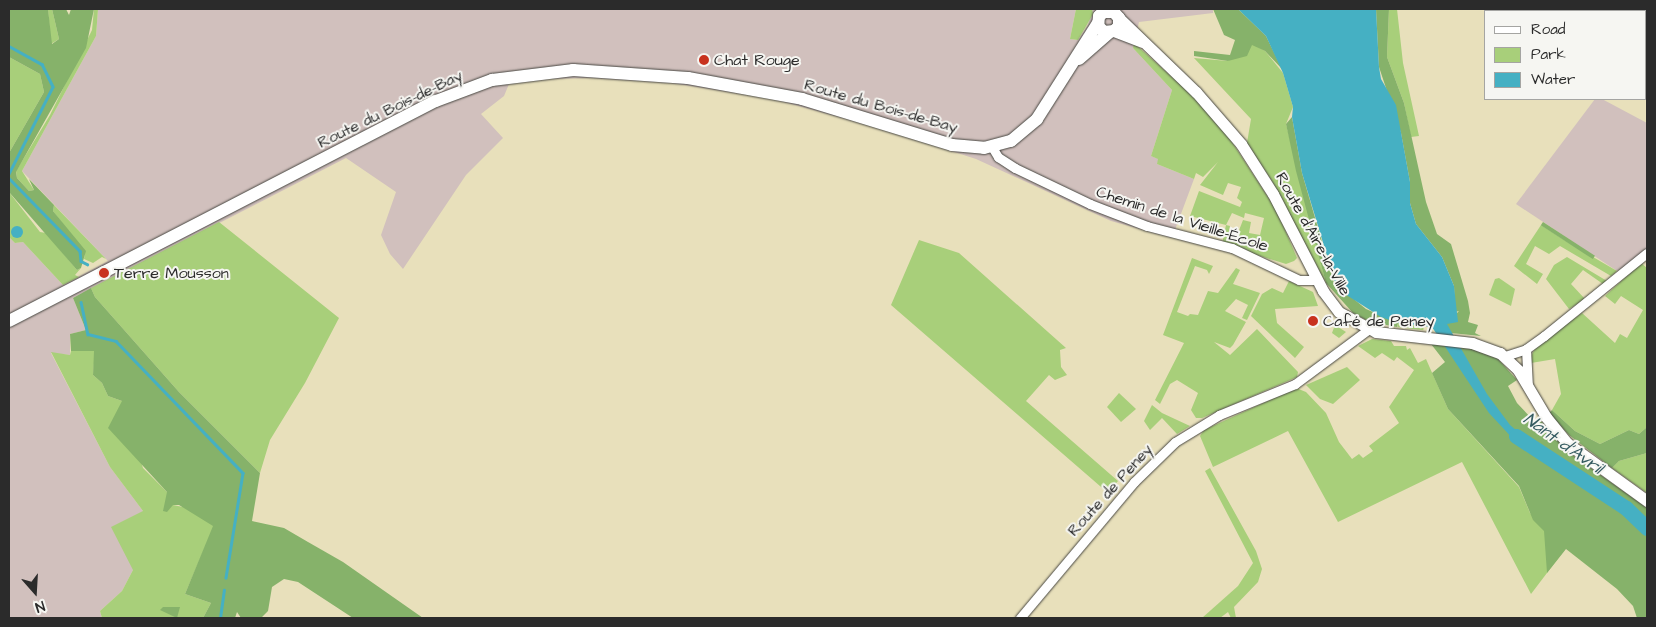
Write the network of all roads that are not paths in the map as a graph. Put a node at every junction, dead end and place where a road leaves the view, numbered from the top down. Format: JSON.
{"nodes":[{"id":1,"x":1115,"y":13,"type":"edge"},
{"id":2,"x":1098,"y":16,"type":"edge"},
{"id":3,"x":1112,"y":32,"type":"junction"},
{"id":4,"x":1145,"y":44,"type":"junction"},
{"id":5,"x":1075,"y":62,"type":"junction"},
{"id":6,"x":992,"y":146,"type":"junction"},
{"id":7,"x":1647,"y":253,"type":"edge"},
{"id":8,"x":1317,"y":280,"type":"junction"},
{"id":9,"x":9,"y":322,"type":"edge"},
{"id":10,"x":1369,"y":329,"type":"junction"},
{"id":11,"x":1526,"y":349,"type":"junction"},
{"id":12,"x":1505,"y":356,"type":"junction"},
{"id":13,"x":1528,"y":384,"type":"junction"},
{"id":14,"x":1647,"y":501,"type":"edge"},
{"id":15,"x":1020,"y":618,"type":"edge"}],
"edges":[{"from":1,"to":2,"type":"main road"},
{"from":1,"to":3,"type":"main road"},
{"from":1,"to":4,"type":"street","name":"Route d'Aire-la-Ville"},
{"from":2,"to":3,"type":"main road"},
{"from":2,"to":5,"type":"main road","name":"Route du Bois-de-Bay"},
{"from":3,"to":4,"type":"street","name":"Route d'Aire-la-Ville"},
{"from":3,"to":5,"type":"main road","name":"Route du Bois-de-Bay"},
{"from":4,"to":8,"type":"street","name":"Route d'Aire-la-Ville"},
{"from":5,"to":6,"type":"main road","name":"Route du Bois-de-Bay"},
{"from":6,"to":8,"type":"street","name":"Chemin de la Vieille-École"},
{"from":6,"to":9,"type":"main road","name":"Route du Bois-de-Bay"},
{"from":7,"to":11,"type":"street"},
{"from":8,"to":10,"type":"street","name":"Route d'Aire-la-Ville"},
{"from":10,"to":12,"type":"street","name":"Route d'Aire-la-Ville"},
{"from":10,"to":15,"type":"street","name":"Route de Peney"},
{"from":11,"to":12,"type":"street"},
{"from":11,"to":13,"type":"street"},
{"from":12,"to":13,"type":"street","name":"Route d'Aire-la-Ville"},
{"from":13,"to":14,"type":"street","name":"Route d'Aire-la-Ville"}]}
